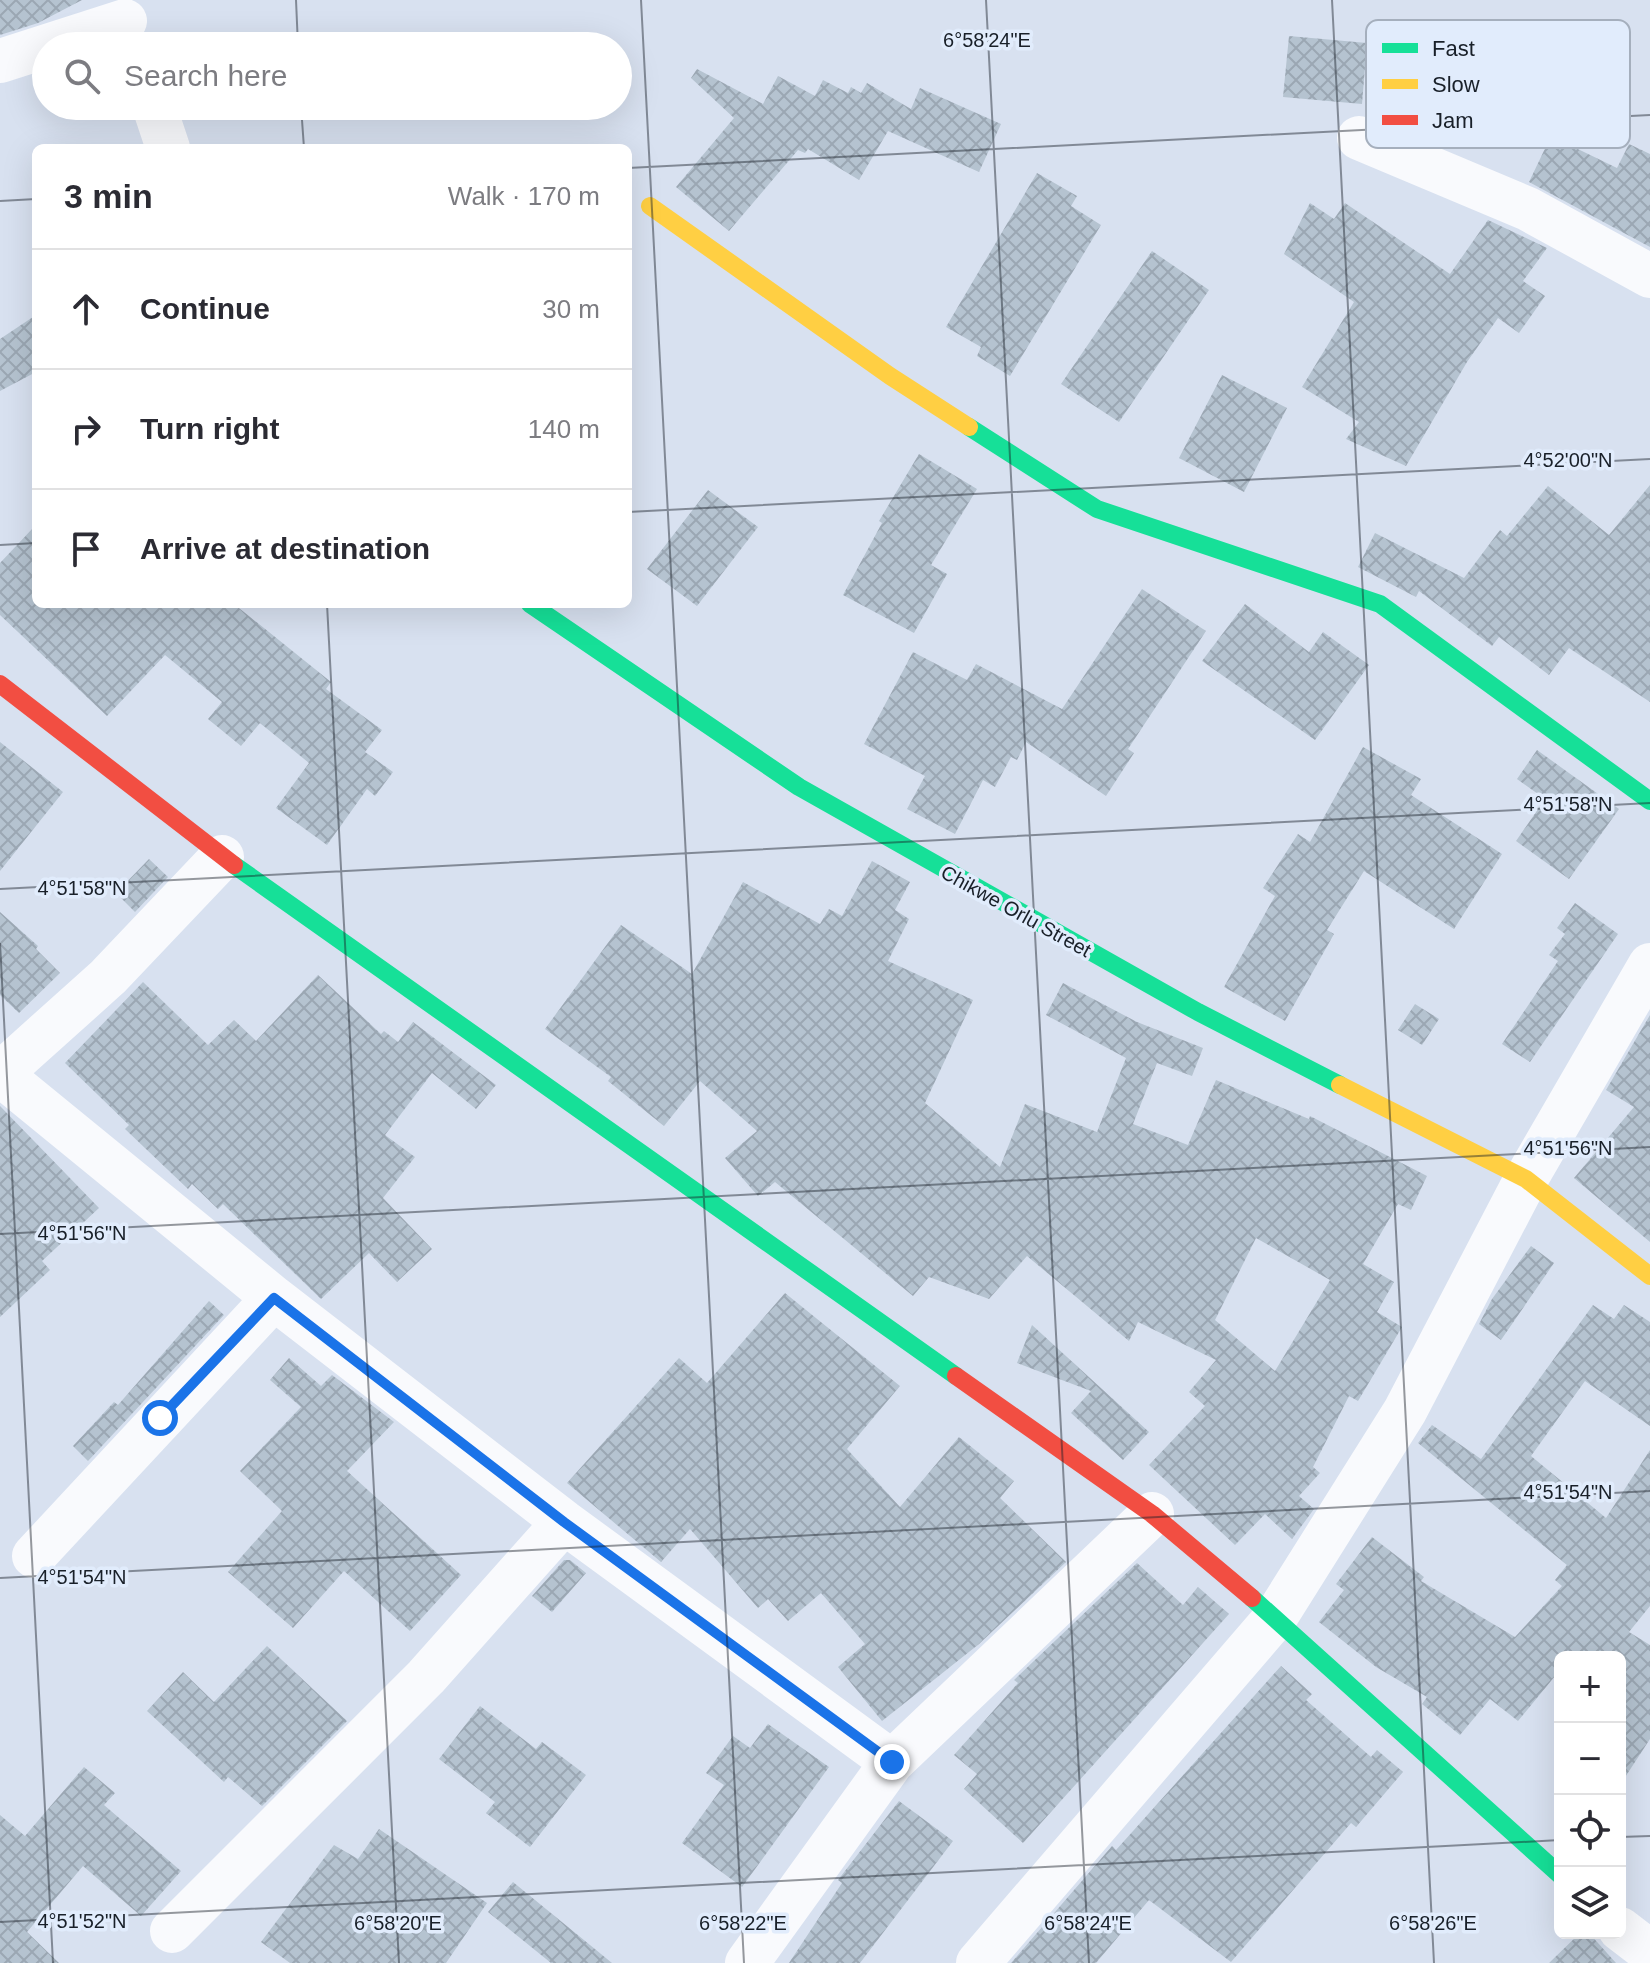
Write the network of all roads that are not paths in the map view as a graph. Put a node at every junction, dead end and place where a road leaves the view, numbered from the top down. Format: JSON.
{"nodes":[{"id":1,"x":124,"y":22,"type":"edge"},
{"id":2,"x":92,"y":32,"type":"edge"},
{"id":3,"x":32,"y":51,"type":"edge"},
{"id":4,"x":0,"y":61,"type":"edge"},
{"id":5,"x":159,"y":120,"type":"edge"},
{"id":6,"x":1359,"y":138,"type":"dead end"},
{"id":7,"x":1366,"y":141,"type":"edge"},
{"id":8,"x":167,"y":144,"type":"edge"},
{"id":9,"x":1383,"y":148,"type":"edge"},
{"id":10,"x":650,"y":206,"type":"dead end"},
{"id":11,"x":1650,"y":276,"type":"edge"},
{"id":12,"x":536,"y":608,"type":"edge"},
{"id":13,"x":0,"y":684,"type":"edge"},
{"id":14,"x":1650,"y":801,"type":"edge"},
{"id":15,"x":222,"y":857,"type":"junction"},
{"id":16,"x":1650,"y":965,"type":"edge"},
{"id":17,"x":0,"y":1074,"type":"edge"},
{"id":18,"x":1526,"y":1179,"type":"junction"},
{"id":19,"x":1650,"y":1276,"type":"edge"},
{"id":20,"x":274,"y":1298,"type":"junction"},
{"id":21,"x":1152,"y":1514,"type":"junction"},
{"id":22,"x":564,"y":1522,"type":"junction"},
{"id":23,"x":34,"y":1556,"type":"dead end"},
{"id":24,"x":1275,"y":1618,"type":"junction"},
{"id":25,"x":892,"y":1762,"type":"junction"},
{"id":26,"x":1554,"y":1870,"type":"edge"},
{"id":27,"x":172,"y":1931,"type":"dead end"},
{"id":28,"x":1626,"y":1934,"type":"edge"},
{"id":29,"x":1650,"y":1952,"type":"edge"},
{"id":30,"x":747,"y":1963,"type":"edge"},
{"id":31,"x":978,"y":1963,"type":"edge"}],
"edges":[{"from":1,"to":2,"type":"street"},
{"from":3,"to":4,"type":"street"},
{"from":5,"to":8,"type":"street"},
{"from":6,"to":7,"type":"street"},
{"from":9,"to":11,"type":"street"},
{"from":10,"to":14,"type":"street"},
{"from":12,"to":18,"type":"street","name":"Chikwe Orlu Street"},
{"from":13,"to":15,"type":"street"},
{"from":15,"to":17,"type":"street"},
{"from":15,"to":21,"type":"street"},
{"from":16,"to":18,"type":"street"},
{"from":17,"to":20,"type":"street"},
{"from":18,"to":19,"type":"street","name":"Chikwe Orlu Street"},
{"from":18,"to":24,"type":"street"},
{"from":20,"to":22,"type":"street"},
{"from":20,"to":23,"type":"street"},
{"from":21,"to":24,"type":"street"},
{"from":21,"to":25,"type":"street"},
{"from":22,"to":25,"type":"street"},
{"from":22,"to":27,"type":"street"},
{"from":24,"to":26,"type":"street"},
{"from":24,"to":31,"type":"street"},
{"from":25,"to":30,"type":"street"},
{"from":28,"to":29,"type":"street"}]}
